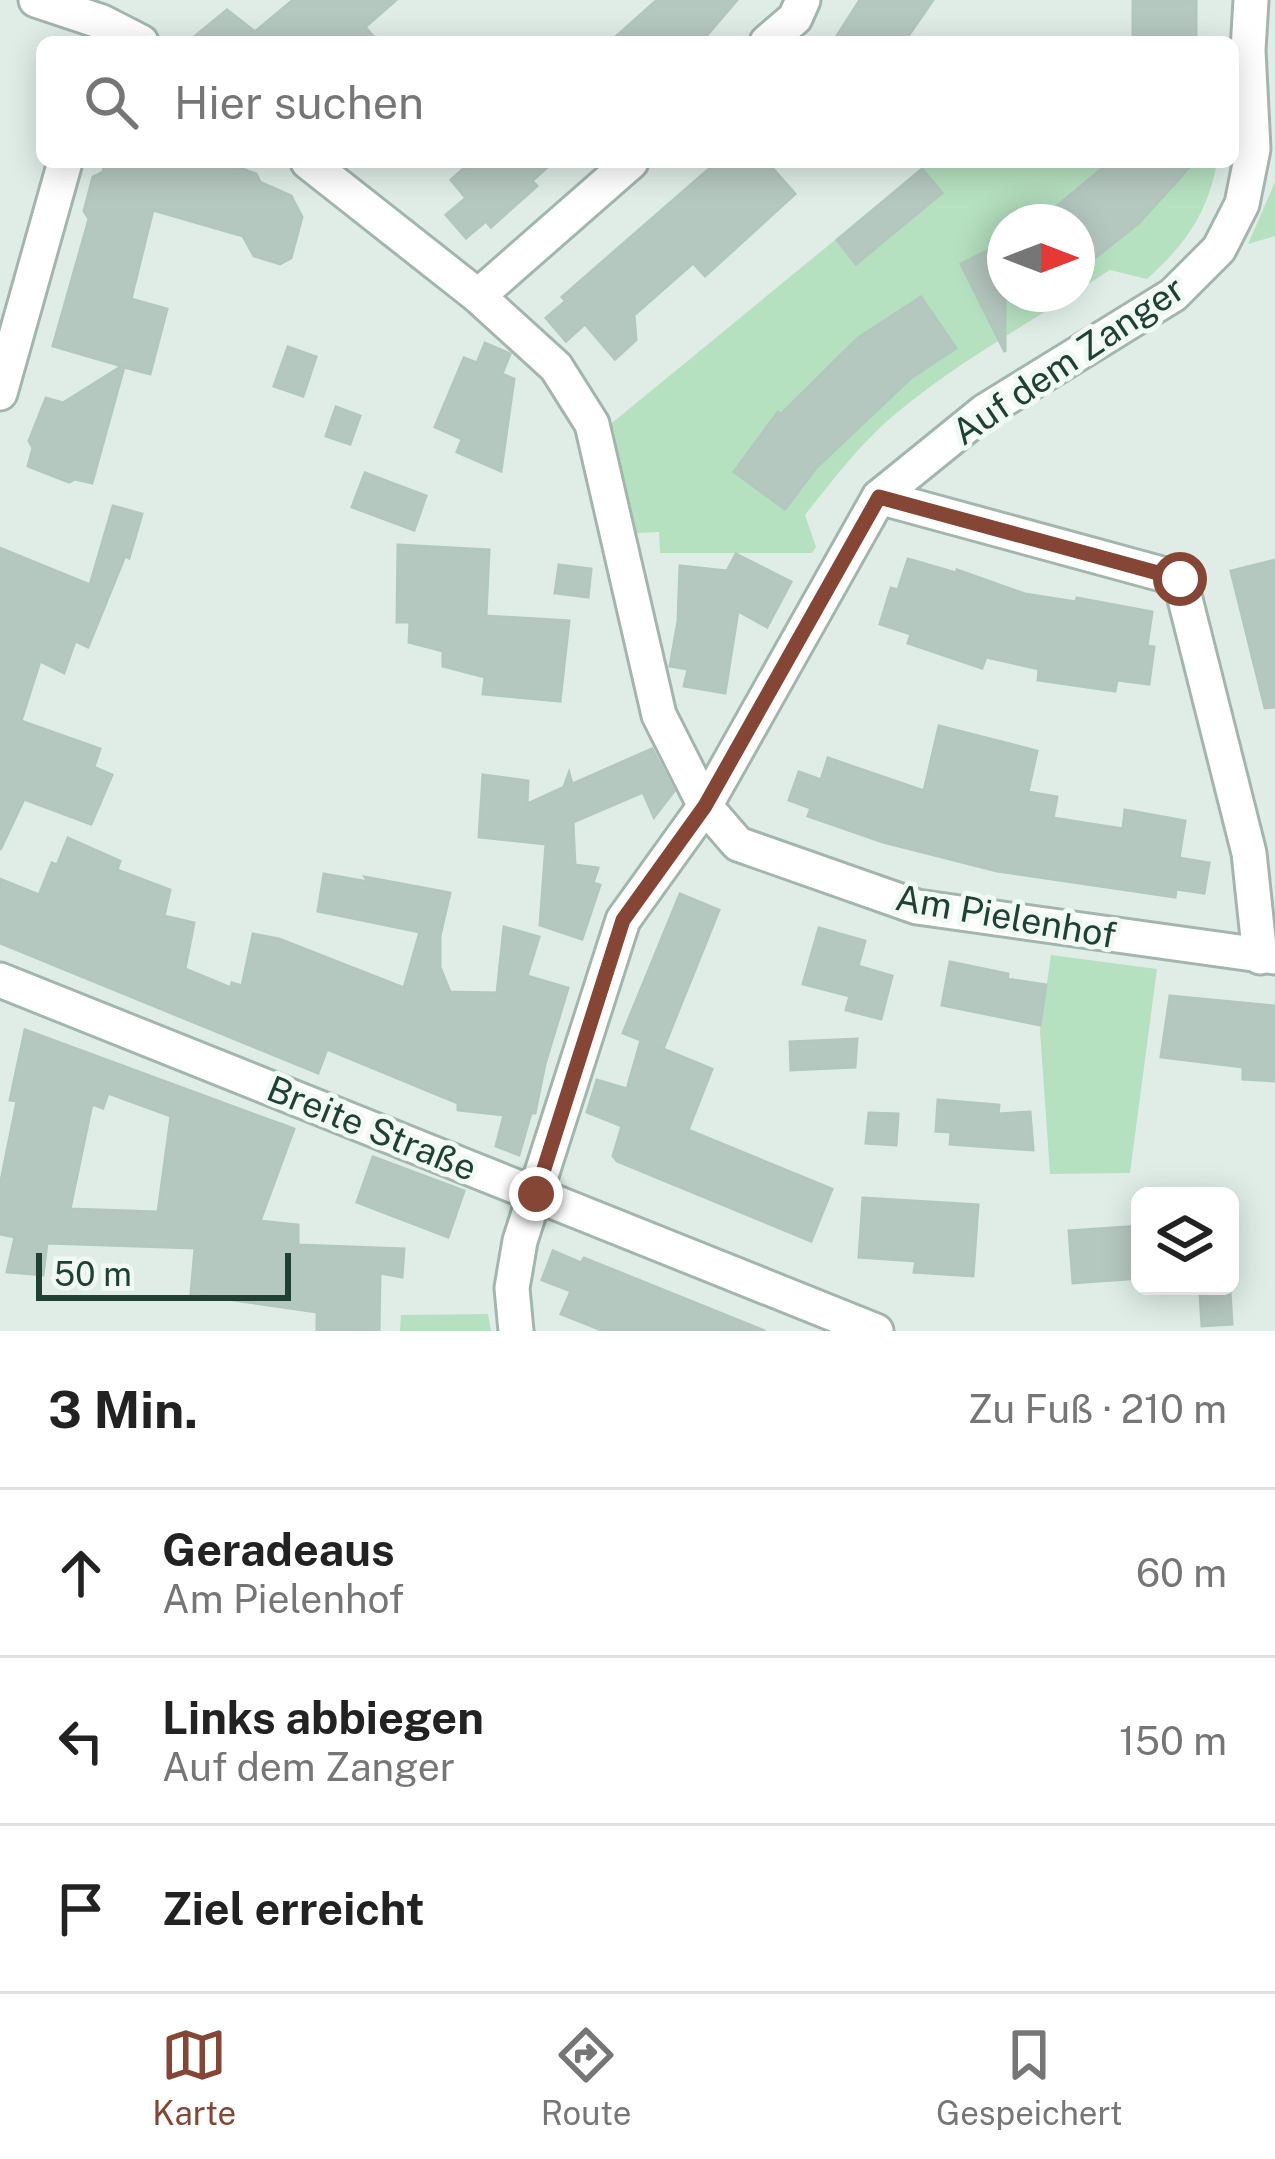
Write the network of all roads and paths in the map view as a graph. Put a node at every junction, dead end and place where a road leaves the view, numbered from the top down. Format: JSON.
{"nodes":[{"id":1,"x":35,"y":0,"type":"edge"},
{"id":2,"x":803,"y":0,"type":"edge"},
{"id":3,"x":1251,"y":0,"type":"edge"},
{"id":4,"x":102,"y":21,"type":"edge"},
{"id":5,"x":130,"y":36,"type":"edge"},
{"id":6,"x":774,"y":36,"type":"edge"},
{"id":7,"x":63,"y":168,"type":"edge"},
{"id":8,"x":316,"y":168,"type":"edge"},
{"id":9,"x":624,"y":168,"type":"edge"},
{"id":10,"x":478,"y":296,"type":"junction"},
{"id":11,"x":0,"y":393,"type":"edge"},
{"id":12,"x":879,"y":497,"type":"junction"},
{"id":13,"x":705,"y":806,"type":"junction"},
{"id":14,"x":1268,"y":957,"type":"edge"},
{"id":15,"x":0,"y":980,"type":"edge"},
{"id":16,"x":536,"y":1194,"type":"junction"},
{"id":17,"x":866,"y":1328,"type":"edge"},
{"id":18,"x":516,"y":1331,"type":"edge"}],
"edges":[{"from":1,"to":4,"type":"street"},
{"from":2,"to":6,"type":"street"},
{"from":3,"to":12,"type":"street","name":"Auf dem Zanger"},
{"from":4,"to":5,"type":"street"},
{"from":7,"to":11,"type":"street"},
{"from":8,"to":10,"type":"street"},
{"from":9,"to":10,"type":"street"},
{"from":10,"to":13,"type":"street"},
{"from":12,"to":13,"type":"street","name":"Auf dem Zanger"},
{"from":12,"to":14,"type":"street","name":"Am Pielenhof"},
{"from":13,"to":14,"type":"street","name":"Am Pielenhof"},
{"from":13,"to":16,"type":"street","name":"Auf dem Zanger"},
{"from":15,"to":16,"type":"street","name":"Breite Straße"},
{"from":16,"to":17,"type":"street","name":"Breite Straße"},
{"from":16,"to":18,"type":"street","name":"Auf dem Zanger"}]}
